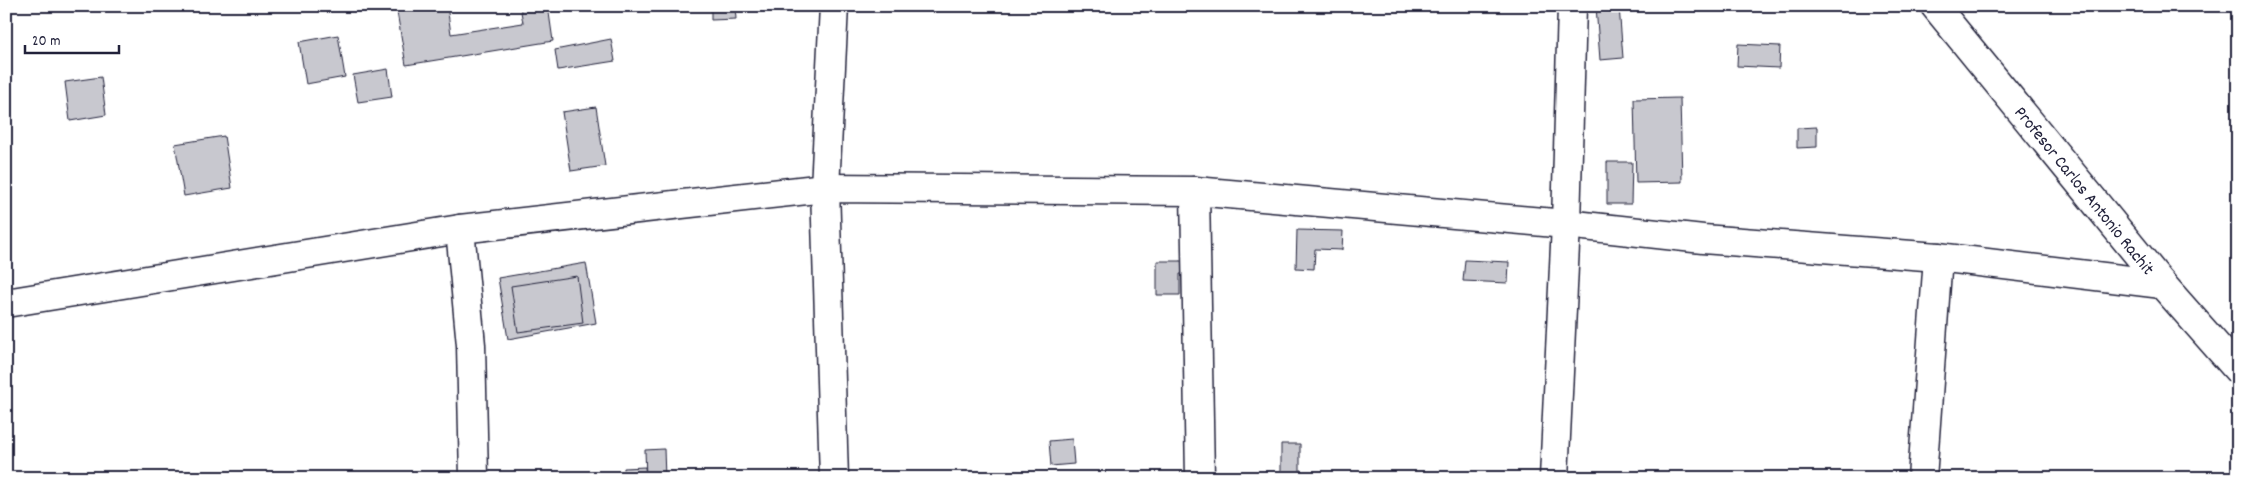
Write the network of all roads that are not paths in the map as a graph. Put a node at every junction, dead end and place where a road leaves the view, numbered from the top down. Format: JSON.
{"nodes":[{"id":1,"x":834,"y":6,"type":"edge"},
{"id":2,"x":1572,"y":6,"type":"edge"},
{"id":3,"x":1935,"y":6,"type":"edge"},
{"id":4,"x":825,"y":188,"type":"junction"},
{"id":5,"x":1194,"y":191,"type":"junction"},
{"id":6,"x":1566,"y":224,"type":"junction"},
{"id":7,"x":460,"y":229,"type":"junction"},
{"id":8,"x":1938,"y":257,"type":"junction"},
{"id":9,"x":2162,"y":284,"type":"junction"},
{"id":10,"x":6,"y":303,"type":"edge"},
{"id":11,"x":2238,"y":370,"type":"edge"},
{"id":12,"x":474,"y":478,"type":"edge"},
{"id":13,"x":834,"y":478,"type":"edge"},
{"id":14,"x":1200,"y":478,"type":"edge"},
{"id":15,"x":1554,"y":478,"type":"edge"},
{"id":16,"x":1922,"y":478,"type":"edge"}],
"edges":[{"from":1,"to":4,"type":"street"},
{"from":2,"to":6,"type":"street"},
{"from":3,"to":9,"type":"street","name":"Profesor Carlos Antonio Rachit"},
{"from":4,"to":5,"type":"street"},
{"from":4,"to":7,"type":"street"},
{"from":4,"to":13,"type":"street"},
{"from":5,"to":6,"type":"street"},
{"from":5,"to":14,"type":"street"},
{"from":6,"to":8,"type":"street"},
{"from":6,"to":15,"type":"street"},
{"from":7,"to":10,"type":"street"},
{"from":7,"to":12,"type":"street"},
{"from":8,"to":9,"type":"street"},
{"from":8,"to":16,"type":"street"},
{"from":9,"to":11,"type":"street","name":"Profesor Carlos Antonio Rachit"}]}
